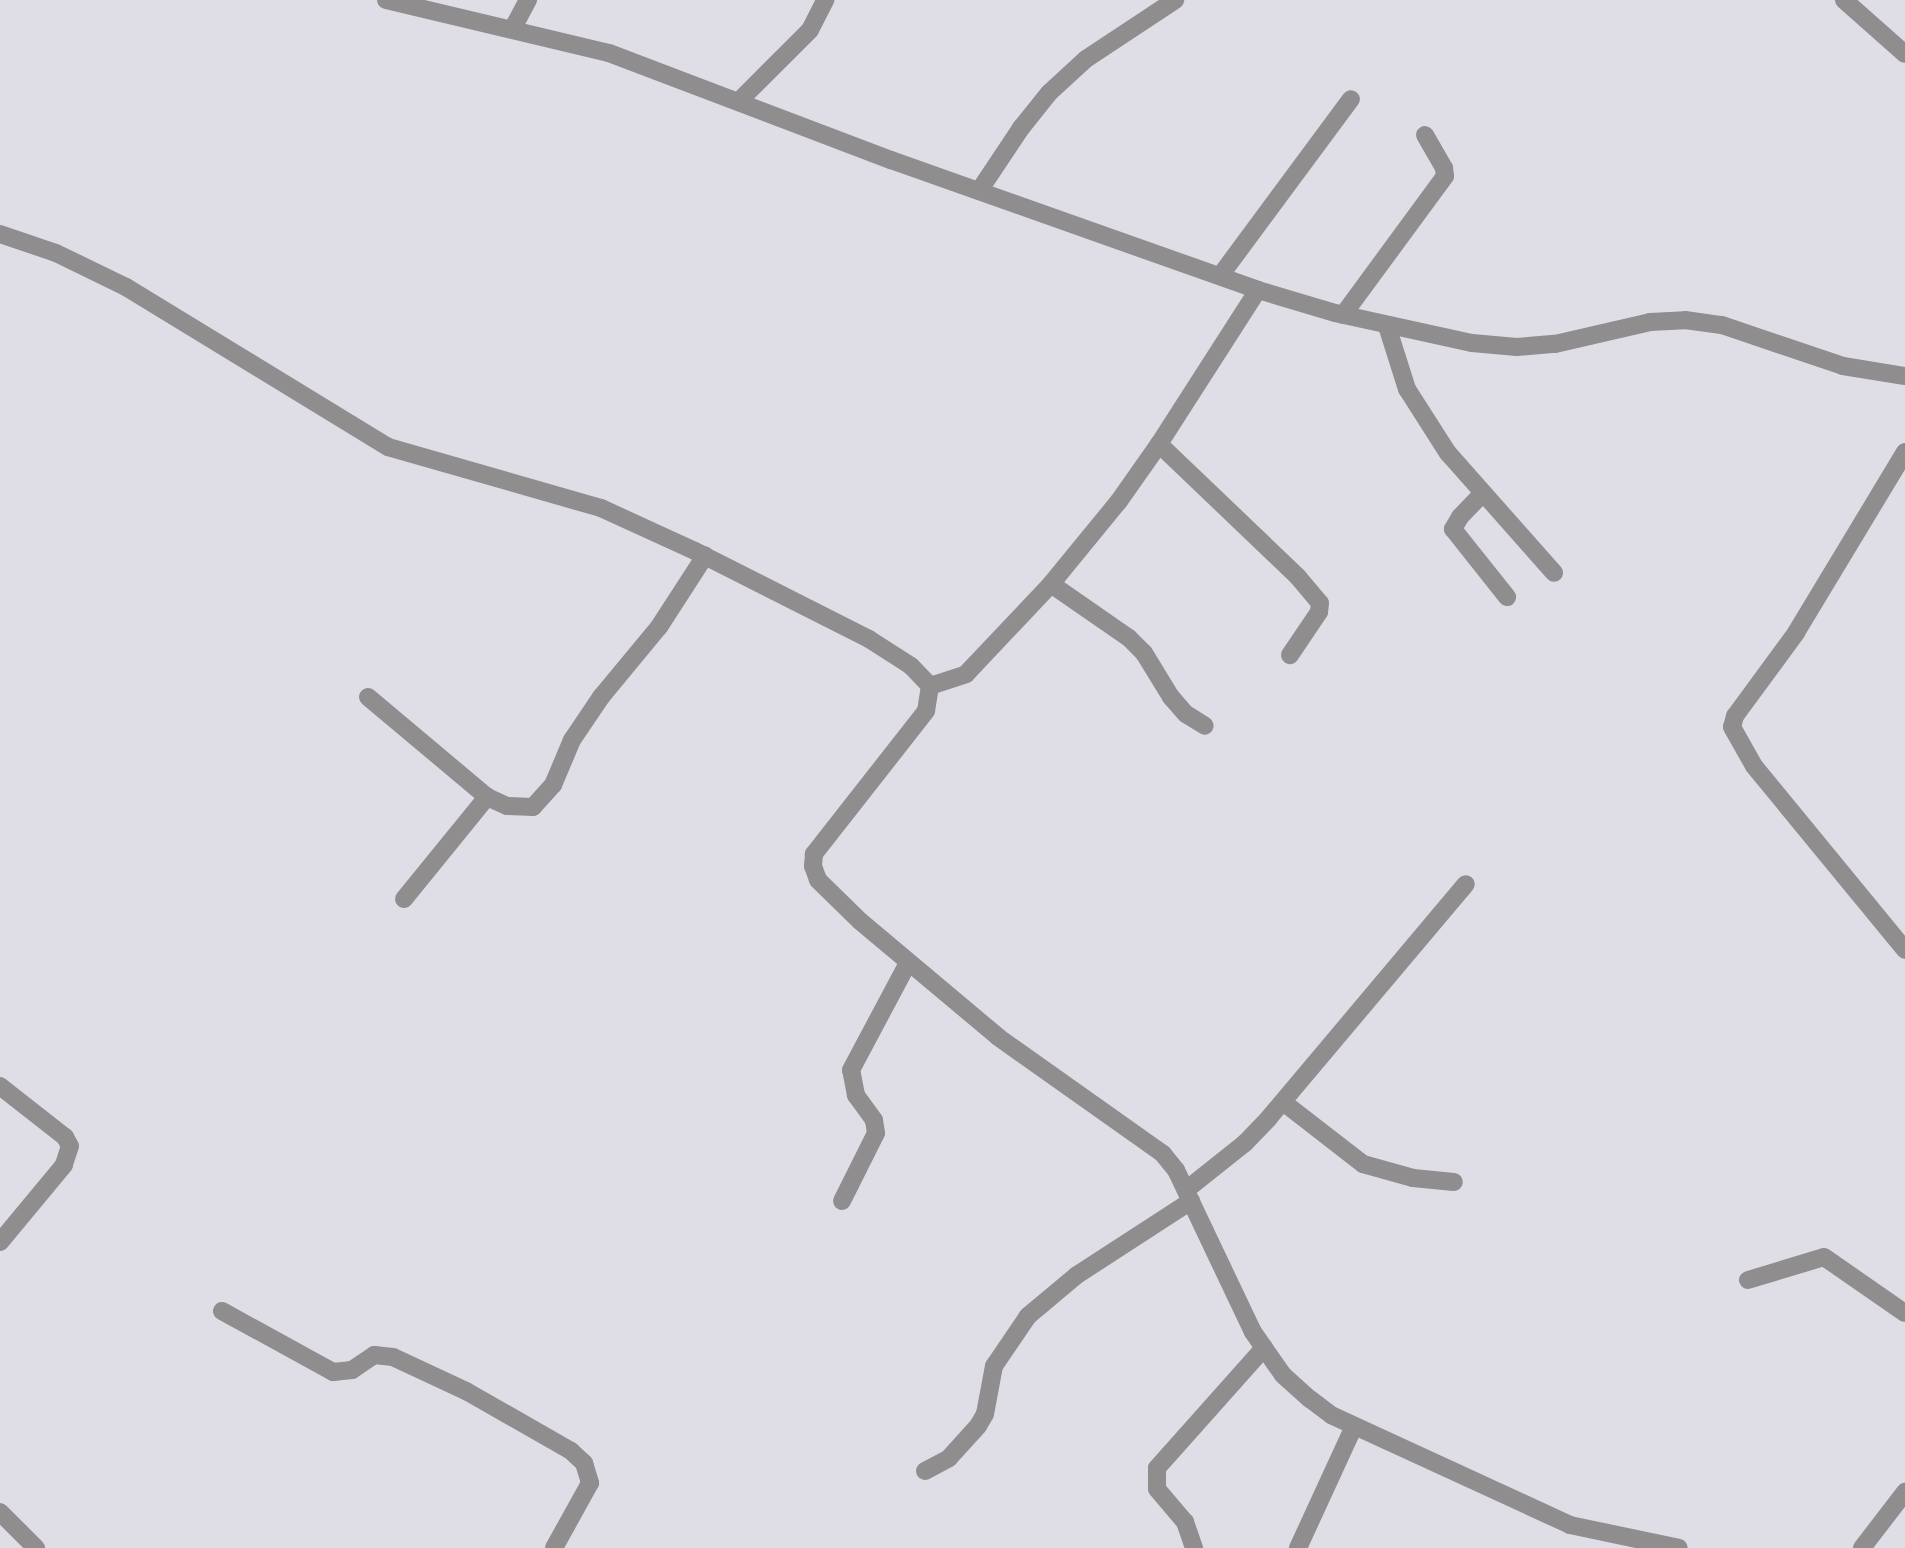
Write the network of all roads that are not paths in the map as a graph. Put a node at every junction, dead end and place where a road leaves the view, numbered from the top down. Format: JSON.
{"nodes":[{"id":1,"x":386,"y":0,"type":"edge"},
{"id":2,"x":528,"y":0,"type":"edge"},
{"id":3,"x":825,"y":0,"type":"edge"},
{"id":4,"x":1175,"y":0,"type":"edge"},
{"id":5,"x":1844,"y":0,"type":"edge"},
{"id":6,"x":513,"y":28,"type":"junction"},
{"id":7,"x":1905,"y":54,"type":"edge"},
{"id":8,"x":1351,"y":99,"type":"dead end"},
{"id":9,"x":739,"y":101,"type":"junction"},
{"id":10,"x":1425,"y":135,"type":"dead end"},
{"id":11,"x":979,"y":191,"type":"junction"},
{"id":12,"x":0,"y":234,"type":"edge"},
{"id":13,"x":1220,"y":276,"type":"junction"},
{"id":14,"x":1258,"y":290,"type":"junction"},
{"id":15,"x":1343,"y":315,"type":"junction"},
{"id":16,"x":1387,"y":326,"type":"junction"},
{"id":17,"x":1905,"y":376,"type":"edge"},
{"id":18,"x":1159,"y":444,"type":"junction"},
{"id":19,"x":1905,"y":452,"type":"edge"},
{"id":20,"x":1483,"y":493,"type":"junction"},
{"id":21,"x":705,"y":556,"type":"junction"},
{"id":22,"x":1554,"y":573,"type":"dead end"},
{"id":23,"x":1051,"y":584,"type":"junction"},
{"id":24,"x":1507,"y":597,"type":"dead end"},
{"id":25,"x":1290,"y":655,"type":"dead end"},
{"id":26,"x":930,"y":686,"type":"junction"},
{"id":27,"x":368,"y":697,"type":"dead end"},
{"id":28,"x":1205,"y":726,"type":"dead end"},
{"id":29,"x":487,"y":797,"type":"junction"},
{"id":30,"x":1466,"y":884,"type":"dead end"},
{"id":31,"x":404,"y":899,"type":"dead end"},
{"id":32,"x":1905,"y":950,"type":"edge"},
{"id":33,"x":908,"y":963,"type":"junction"},
{"id":34,"x":0,"y":1086,"type":"edge"},
{"id":35,"x":1283,"y":1102,"type":"junction"},
{"id":36,"x":1454,"y":1182,"type":"dead end"},
{"id":37,"x":1188,"y":1195,"type":"junction"},
{"id":38,"x":842,"y":1201,"type":"dead end"},
{"id":39,"x":0,"y":1242,"type":"edge"},
{"id":40,"x":1748,"y":1280,"type":"dead end"},
{"id":41,"x":222,"y":1311,"type":"dead end"},
{"id":42,"x":1905,"y":1313,"type":"edge"},
{"id":43,"x":1264,"y":1348,"type":"junction"},
{"id":44,"x":1354,"y":1426,"type":"junction"},
{"id":45,"x":925,"y":1471,"type":"dead end"},
{"id":46,"x":1905,"y":1492,"type":"edge"},
{"id":47,"x":0,"y":1512,"type":"edge"},
{"id":48,"x":36,"y":1548,"type":"edge"},
{"id":49,"x":554,"y":1548,"type":"edge"},
{"id":50,"x":1194,"y":1548,"type":"edge"},
{"id":51,"x":1298,"y":1548,"type":"edge"},
{"id":52,"x":1679,"y":1548,"type":"edge"},
{"id":53,"x":1862,"y":1548,"type":"edge"}],
"edges":[{"from":1,"to":6,"type":"street"},
{"from":2,"to":6,"type":"street"},
{"from":3,"to":9,"type":"street"},
{"from":4,"to":11,"type":"street"},
{"from":5,"to":7,"type":"street"},
{"from":6,"to":9,"type":"street"},
{"from":8,"to":13,"type":"street"},
{"from":9,"to":11,"type":"street"},
{"from":10,"to":15,"type":"street"},
{"from":11,"to":13,"type":"street"},
{"from":12,"to":21,"type":"street"},
{"from":13,"to":14,"type":"street"},
{"from":14,"to":15,"type":"street"},
{"from":14,"to":18,"type":"street"},
{"from":15,"to":16,"type":"street"},
{"from":16,"to":17,"type":"street"},
{"from":16,"to":20,"type":"street"},
{"from":18,"to":23,"type":"street"},
{"from":18,"to":25,"type":"street"},
{"from":19,"to":32,"type":"street"},
{"from":20,"to":22,"type":"street"},
{"from":20,"to":24,"type":"street"},
{"from":21,"to":26,"type":"street"},
{"from":21,"to":29,"type":"street"},
{"from":23,"to":26,"type":"street"},
{"from":23,"to":28,"type":"street"},
{"from":26,"to":33,"type":"street"},
{"from":27,"to":29,"type":"street"},
{"from":29,"to":31,"type":"street"},
{"from":30,"to":35,"type":"street"},
{"from":33,"to":37,"type":"street"},
{"from":33,"to":38,"type":"street"},
{"from":34,"to":39,"type":"street"},
{"from":35,"to":36,"type":"street"},
{"from":35,"to":37,"type":"street"},
{"from":37,"to":43,"type":"street"},
{"from":37,"to":45,"type":"street"},
{"from":40,"to":42,"type":"street"},
{"from":41,"to":49,"type":"street"},
{"from":43,"to":44,"type":"street"},
{"from":43,"to":50,"type":"street"},
{"from":44,"to":51,"type":"street"},
{"from":44,"to":52,"type":"street"},
{"from":46,"to":53,"type":"street"},
{"from":47,"to":48,"type":"street"}]}
